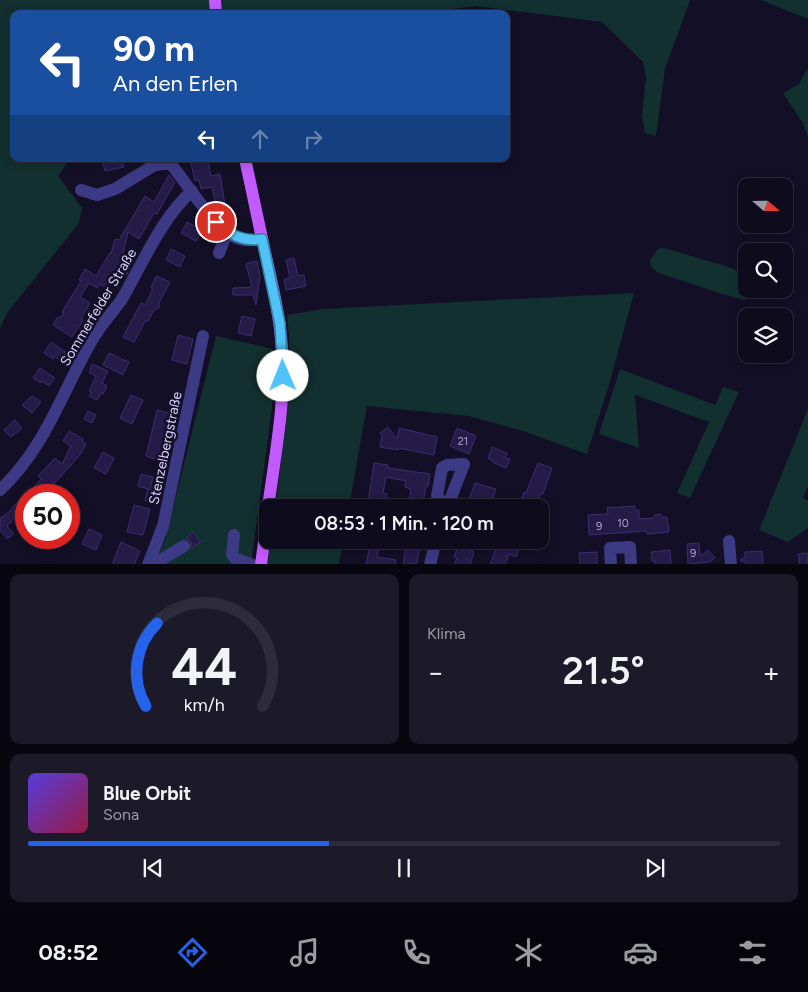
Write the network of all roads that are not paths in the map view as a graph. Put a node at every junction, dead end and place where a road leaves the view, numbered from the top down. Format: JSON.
{"nodes":[{"id":1,"x":246,"y":162,"type":"edge"},
{"id":2,"x":81,"y":190,"type":"dead end"},
{"id":3,"x":192,"y":191,"type":"junction"},
{"id":4,"x":227,"y":232,"type":"junction"},
{"id":5,"x":262,"y":239,"type":"junction"},
{"id":6,"x":219,"y":253,"type":"dead end"},
{"id":7,"x":203,"y":336,"type":"dead end"},
{"id":8,"x":0,"y":490,"type":"edge"},
{"id":9,"x":269,"y":499,"type":"edge"},
{"id":10,"x":234,"y":536,"type":"dead end"},
{"id":11,"x":729,"y":540,"type":"dead end"},
{"id":12,"x":184,"y":546,"type":"dead end"},
{"id":13,"x":263,"y":549,"type":"edge"},
{"id":14,"x":434,"y":549,"type":"edge"},
{"id":15,"x":149,"y":562,"type":"edge"},
{"id":16,"x":254,"y":564,"type":"edge"},
{"id":17,"x":261,"y":564,"type":"edge"},
{"id":18,"x":430,"y":564,"type":"edge"},
{"id":19,"x":611,"y":564,"type":"edge"},
{"id":20,"x":631,"y":564,"type":"edge"},
{"id":21,"x":731,"y":564,"type":"edge"}],
"edges":[{"from":1,"to":5,"type":"main road"},
{"from":2,"to":3,"type":"street"},
{"from":3,"to":4,"type":"street"},
{"from":3,"to":8,"type":"street","name":"Sommerfelder Straße"},
{"from":4,"to":5,"type":"street"},
{"from":4,"to":6,"type":"street"},
{"from":5,"to":9,"type":"main road"},
{"from":7,"to":15,"type":"street","name":"Stenzelbergstraße"},
{"from":10,"to":16,"type":"street"},
{"from":11,"to":21,"type":"street"},
{"from":12,"to":15,"type":"street"},
{"from":13,"to":17,"type":"main road"},
{"from":14,"to":18,"type":"street"},
{"from":19,"to":20,"type":"street"}]}
